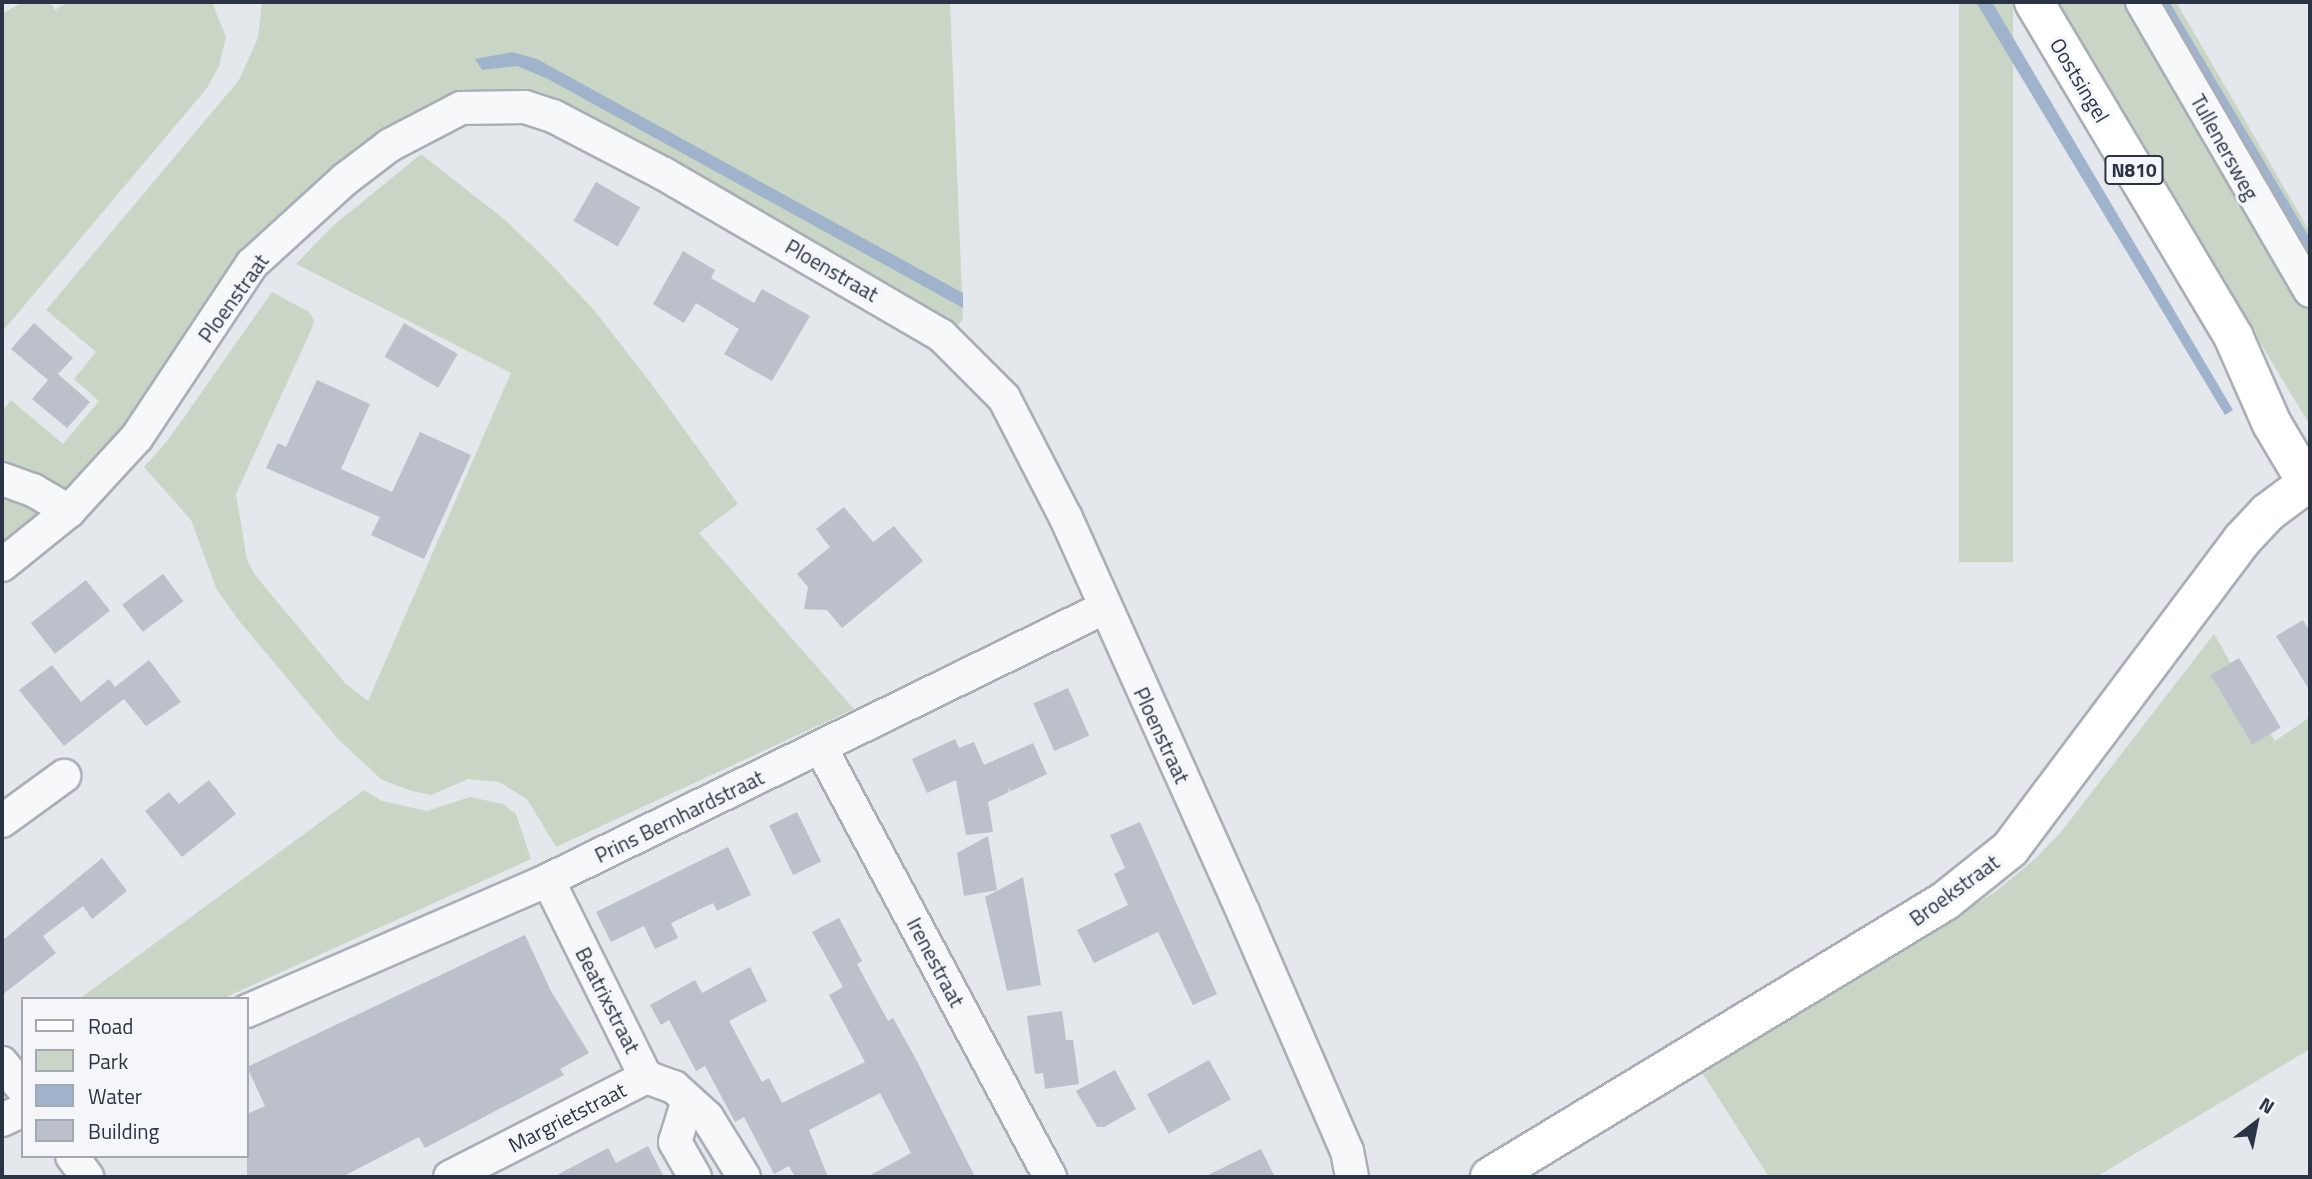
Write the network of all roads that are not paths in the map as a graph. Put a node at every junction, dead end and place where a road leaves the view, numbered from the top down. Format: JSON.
{"nodes":[{"id":1,"x":2034,"y":2,"type":"edge"},
{"id":2,"x":2143,"y":2,"type":"edge"},
{"id":3,"x":2310,"y":292,"type":"edge"},
{"id":4,"x":2234,"y":338,"type":"junction"},
{"id":5,"x":2310,"y":444,"type":"edge"},
{"id":6,"x":2,"y":480,"type":"edge"},
{"id":7,"x":2309,"y":484,"type":"edge"},
{"id":8,"x":69,"y":511,"type":"junction"},
{"id":9,"x":2,"y":565,"type":"edge"},
{"id":10,"x":1104,"y":608,"type":"junction"},
{"id":11,"x":821,"y":748,"type":"junction"},
{"id":12,"x":64,"y":776,"type":"dead end"},
{"id":13,"x":2,"y":821,"type":"edge"},
{"id":14,"x":548,"y":880,"type":"junction"},
{"id":15,"x":248,"y":1011,"type":"edge"},
{"id":16,"x":2,"y":1063,"type":"edge"},
{"id":17,"x":646,"y":1077,"type":"junction"},
{"id":18,"x":21,"y":1087,"type":"edge"},
{"id":19,"x":688,"y":1100,"type":"junction"},
{"id":20,"x":21,"y":1111,"type":"edge"},
{"id":21,"x":2,"y":1120,"type":"edge"},
{"id":22,"x":73,"y":1158,"type":"edge"},
{"id":23,"x":87,"y":1177,"type":"edge"},
{"id":24,"x":450,"y":1177,"type":"edge"},
{"id":25,"x":695,"y":1177,"type":"edge"},
{"id":26,"x":744,"y":1177,"type":"edge"},
{"id":27,"x":1050,"y":1177,"type":"edge"},
{"id":28,"x":1352,"y":1177,"type":"edge"},
{"id":29,"x":1490,"y":1177,"type":"edge"}],
"edges":[{"from":1,"to":4,"type":"street","name":"Oostsingel","number":"N810"},
{"from":2,"to":3,"type":"street","name":"Tullenersweg"},
{"from":4,"to":5,"type":"street","name":"Oostsingel","number":"N810"},
{"from":4,"to":7,"type":"street","name":"Oostsingel","number":"N810"},
{"from":6,"to":8,"type":"street"},
{"from":7,"to":29,"type":"street","name":"Broekstraat"},
{"from":8,"to":9,"type":"street","name":"Ploenstraat"},
{"from":8,"to":10,"type":"street","name":"Ploenstraat"},
{"from":10,"to":11,"type":"street","name":"Prins Bernhardstraat"},
{"from":10,"to":28,"type":"street","name":"Ploenstraat"},
{"from":11,"to":14,"type":"street","name":"Prins Bernhardstraat"},
{"from":11,"to":27,"type":"street","name":"Irenestraat"},
{"from":12,"to":13,"type":"street"},
{"from":14,"to":15,"type":"street","name":"Prins Bernhardstraat"},
{"from":14,"to":17,"type":"street","name":"Beatrixstraat"},
{"from":16,"to":18,"type":"street"},
{"from":17,"to":19,"type":"street","name":"Beatrixstraat"},
{"from":17,"to":24,"type":"street","name":"Margrietstraat"},
{"from":19,"to":25,"type":"street"},
{"from":19,"to":26,"type":"street","name":"Beatrixstraat"},
{"from":20,"to":21,"type":"street"},
{"from":22,"to":23,"type":"street"}]}
